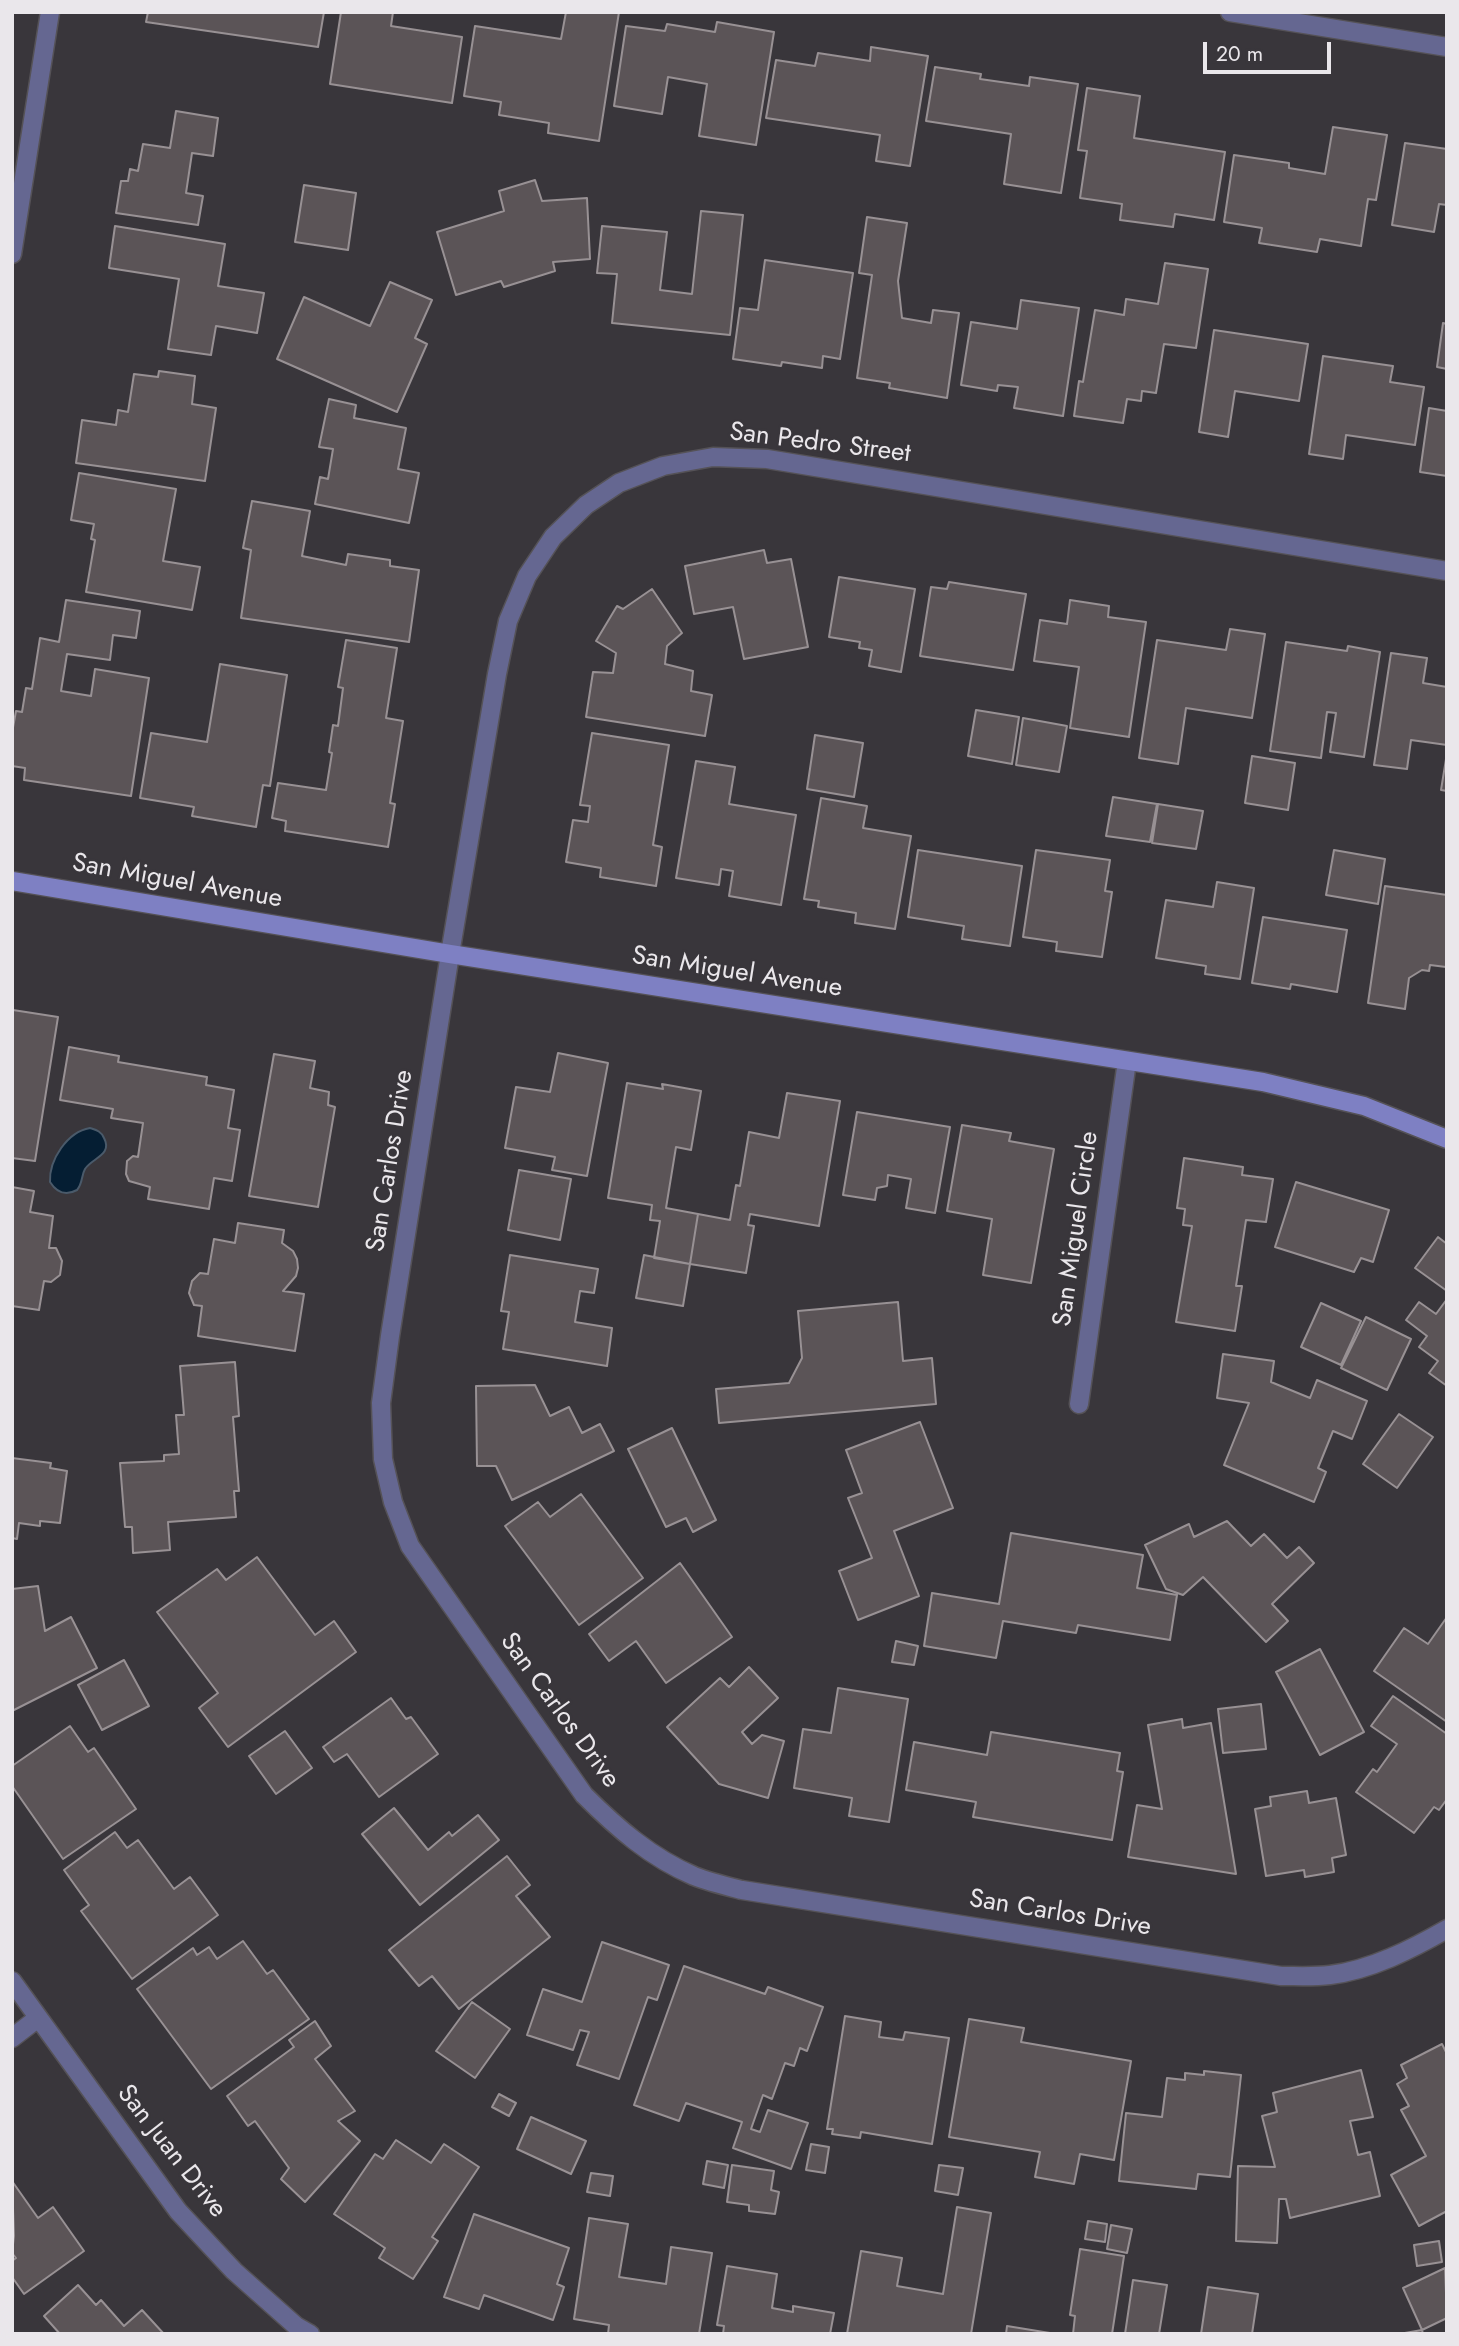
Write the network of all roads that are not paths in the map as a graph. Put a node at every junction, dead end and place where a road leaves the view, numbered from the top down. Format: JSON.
{"nodes":[{"id":1,"x":50,"y":12,"type":"edge"},
{"id":2,"x":1230,"y":12,"type":"edge"},
{"id":3,"x":1447,"y":47,"type":"edge"},
{"id":4,"x":12,"y":254,"type":"edge"},
{"id":5,"x":1447,"y":571,"type":"edge"},
{"id":6,"x":12,"y":881,"type":"edge"},
{"id":7,"x":450,"y":954,"type":"junction"},
{"id":8,"x":1127,"y":1061,"type":"junction"},
{"id":9,"x":1447,"y":1139,"type":"edge"},
{"id":10,"x":1079,"y":1404,"type":"dead end"},
{"id":11,"x":1447,"y":1929,"type":"edge"},
{"id":12,"x":12,"y":1981,"type":"edge"},
{"id":13,"x":38,"y":2018,"type":"junction"},
{"id":14,"x":12,"y":2038,"type":"edge"},
{"id":15,"x":310,"y":2334,"type":"edge"}],
"edges":[{"from":1,"to":4,"type":"street"},
{"from":2,"to":3,"type":"street"},
{"from":5,"to":7,"type":"street","name":"San Pedro Street"},
{"from":6,"to":7,"type":"street","name":"San Miguel Avenue"},
{"from":7,"to":8,"type":"street","name":"San Miguel Avenue"},
{"from":7,"to":11,"type":"street","name":"San Carlos Drive"},
{"from":8,"to":9,"type":"street","name":"San Miguel Avenue"},
{"from":8,"to":10,"type":"street","name":"San Miguel Circle"},
{"from":12,"to":13,"type":"street","name":"San Juan Drive"},
{"from":13,"to":14,"type":"street"},
{"from":13,"to":15,"type":"street","name":"San Juan Drive"}]}
